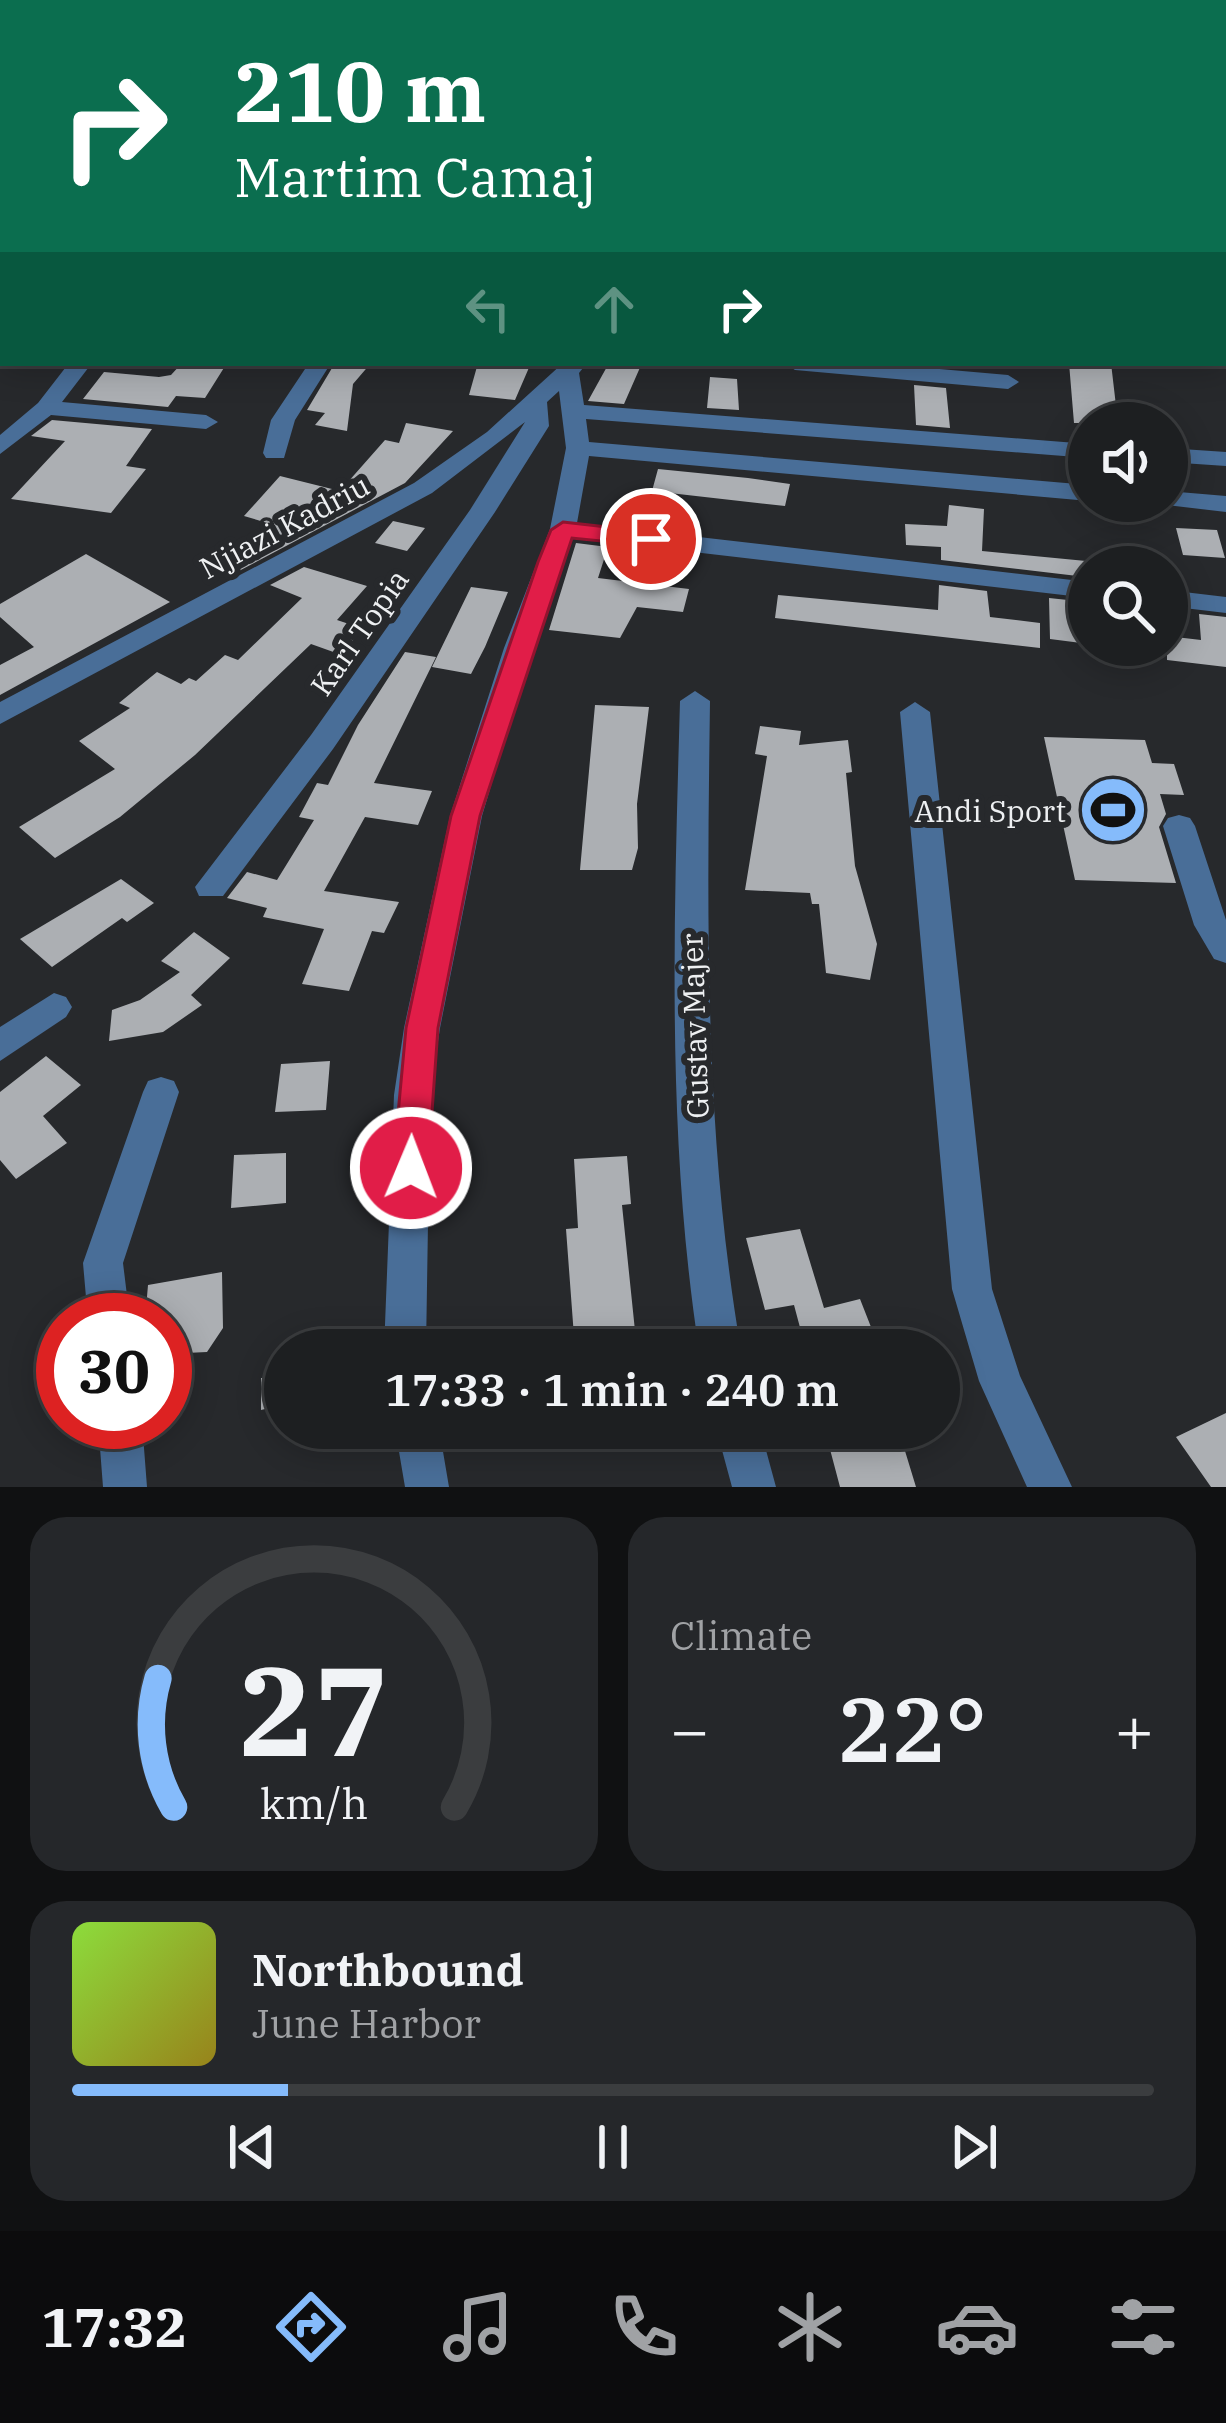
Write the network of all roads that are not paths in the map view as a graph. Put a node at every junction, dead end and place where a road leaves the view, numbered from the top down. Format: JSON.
{"nodes":[{"id":1,"x":79,"y":366,"type":"edge"},
{"id":2,"x":318,"y":366,"type":"edge"},
{"id":3,"x":829,"y":366,"type":"edge"},
{"id":4,"x":572,"y":369,"type":"edge"},
{"id":5,"x":1008,"y":382,"type":"dead end"},
{"id":6,"x":536,"y":403,"type":"junction"},
{"id":7,"x":46,"y":408,"type":"junction"},
{"id":8,"x":573,"y":411,"type":"junction"},
{"id":9,"x":206,"y":422,"type":"dead end"},
{"id":10,"x":0,"y":447,"type":"edge"},
{"id":11,"x":578,"y":448,"type":"junction"},
{"id":12,"x":1068,"y":449,"type":"edge"},
{"id":13,"x":275,"y":453,"type":"dead end"},
{"id":14,"x":1188,"y":456,"type":"edge"},
{"id":15,"x":1226,"y":459,"type":"edge"},
{"id":16,"x":1068,"y":491,"type":"edge"},
{"id":17,"x":1188,"y":501,"type":"edge"},
{"id":18,"x":1226,"y":504,"type":"edge"},
{"id":19,"x":563,"y":530,"type":"junction"},
{"id":20,"x":1068,"y":588,"type":"edge"},
{"id":21,"x":1188,"y":600,"type":"edge"},
{"id":22,"x":1226,"y":605,"type":"edge"},
{"id":23,"x":695,"y":700,"type":"dead end"},
{"id":24,"x":915,"y":712,"type":"dead end"},
{"id":25,"x":0,"y":714,"type":"edge"},
{"id":26,"x":1178,"y":826,"type":"dead end"},
{"id":27,"x":211,"y":887,"type":"dead end"},
{"id":28,"x":1226,"y":950,"type":"edge"},
{"id":29,"x":54,"y":1007,"type":"dead end"},
{"id":30,"x":0,"y":1046,"type":"edge"},
{"id":31,"x":161,"y":1092,"type":"dead end"},
{"id":32,"x":106,"y":1293,"type":"edge"},
{"id":33,"x":406,"y":1329,"type":"edge"},
{"id":34,"x":717,"y":1329,"type":"edge"},
{"id":35,"x":122,"y":1449,"type":"edge"},
{"id":36,"x":421,"y":1449,"type":"edge"},
{"id":37,"x":744,"y":1449,"type":"edge"},
{"id":38,"x":125,"y":1487,"type":"edge"},
{"id":39,"x":428,"y":1487,"type":"edge"},
{"id":40,"x":754,"y":1487,"type":"edge"},
{"id":41,"x":1050,"y":1487,"type":"edge"}],
"edges":[{"from":1,"to":7,"type":"street"},
{"from":2,"to":13,"type":"street"},
{"from":3,"to":5,"type":"street"},
{"from":4,"to":6,"type":"street","name":"Njiazi Kadriu"},
{"from":4,"to":8,"type":"street"},
{"from":6,"to":25,"type":"street","name":"Njiazi Kadriu"},
{"from":6,"to":27,"type":"street","name":"Karl Topia"},
{"from":7,"to":9,"type":"street"},
{"from":7,"to":10,"type":"street"},
{"from":8,"to":11,"type":"street"},
{"from":8,"to":12,"type":"street"},
{"from":11,"to":16,"type":"street"},
{"from":11,"to":19,"type":"street"},
{"from":14,"to":15,"type":"street"},
{"from":17,"to":18,"type":"street"},
{"from":19,"to":20,"type":"street"},
{"from":19,"to":33,"type":"street"},
{"from":21,"to":22,"type":"street"},
{"from":23,"to":34,"type":"street","name":"Gustav Majer"},
{"from":24,"to":41,"type":"street"},
{"from":26,"to":28,"type":"street"},
{"from":29,"to":30,"type":"street"},
{"from":31,"to":32,"type":"street"},
{"from":35,"to":38,"type":"street"},
{"from":36,"to":39,"type":"street"},
{"from":37,"to":40,"type":"street"}]}
